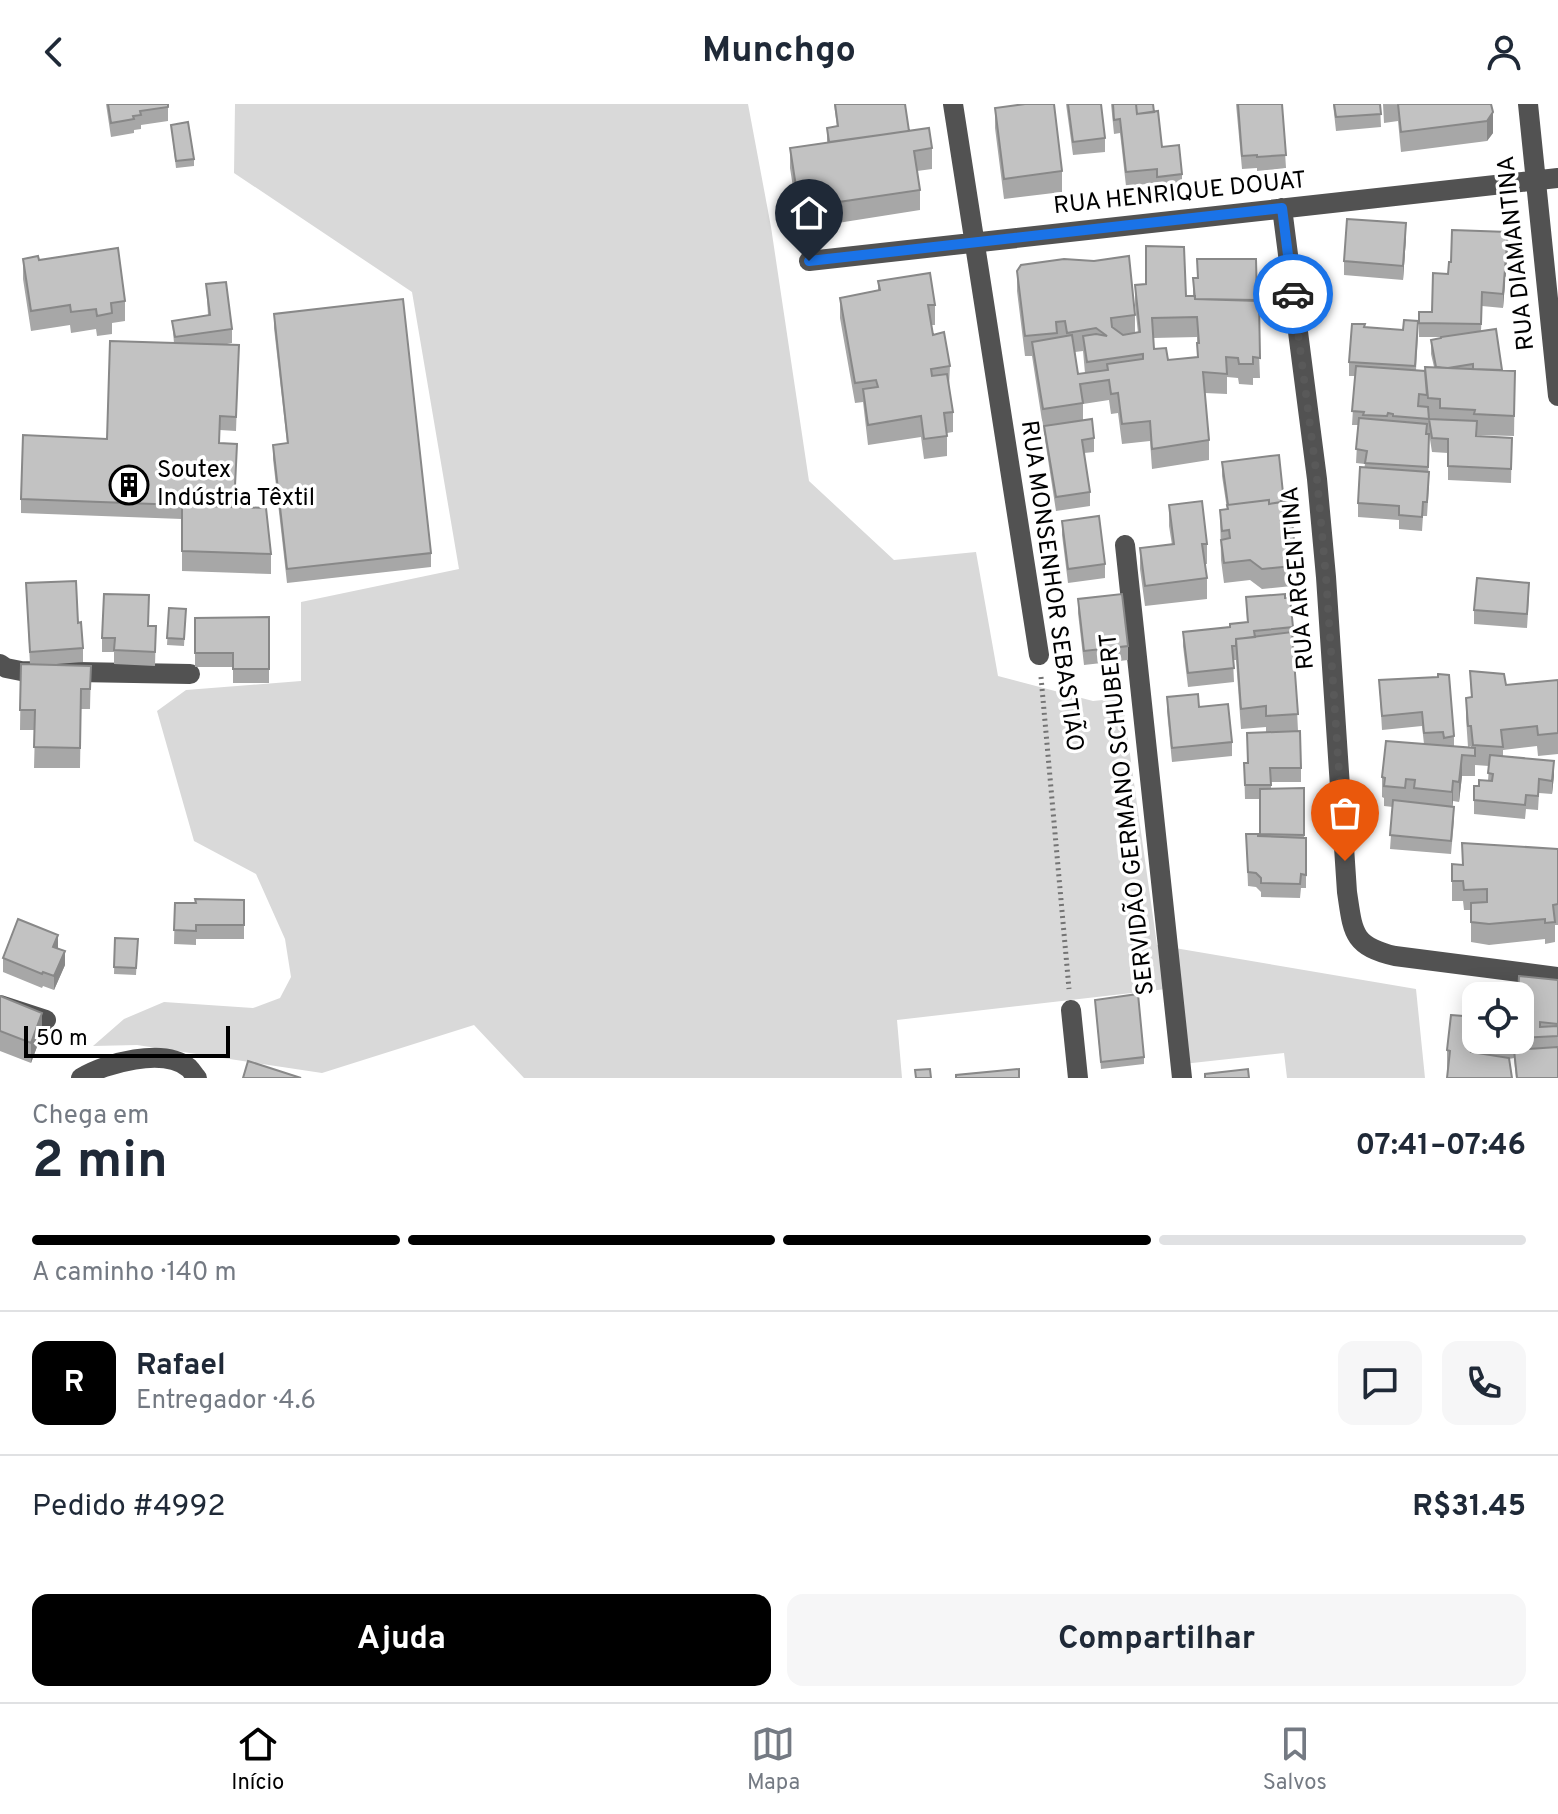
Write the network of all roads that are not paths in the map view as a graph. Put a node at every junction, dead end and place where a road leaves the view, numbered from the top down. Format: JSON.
{"nodes":[{"id":1,"x":953,"y":104,"type":"edge"},
{"id":2,"x":1528,"y":104,"type":"edge"},
{"id":3,"x":1558,"y":178,"type":"edge"},
{"id":4,"x":1536,"y":180,"type":"junction"},
{"id":5,"x":1282,"y":208,"type":"junction"},
{"id":6,"x":975,"y":243,"type":"junction"},
{"id":7,"x":809,"y":261,"type":"dead end"},
{"id":8,"x":1558,"y":396,"type":"edge"},
{"id":9,"x":1125,"y":545,"type":"dead end"},
{"id":10,"x":1039,"y":655,"type":"road end"},
{"id":11,"x":0,"y":664,"type":"edge"},
{"id":12,"x":190,"y":674,"type":"dead end"},
{"id":13,"x":1558,"y":977,"type":"edge"},
{"id":14,"x":0,"y":1005,"type":"edge"},
{"id":15,"x":1071,"y":1010,"type":"road end"},
{"id":16,"x":46,"y":1020,"type":"dead end"},
{"id":17,"x":81,"y":1078,"type":"edge"},
{"id":18,"x":197,"y":1078,"type":"edge"},
{"id":19,"x":1078,"y":1078,"type":"edge"},
{"id":20,"x":1182,"y":1078,"type":"edge"}],
"edges":[{"from":1,"to":6,"type":"street","name":"RUA MONSENHOR SEBASTIÃO"},
{"from":2,"to":4,"type":"street","name":"RUA DIAMANTINA"},
{"from":3,"to":4,"type":"street","name":"RUA HENRIQUE DOUAT"},
{"from":4,"to":5,"type":"street","name":"RUA HENRIQUE DOUAT"},
{"from":4,"to":8,"type":"street","name":"RUA DIAMANTINA"},
{"from":5,"to":6,"type":"street","name":"RUA HENRIQUE DOUAT"},
{"from":5,"to":13,"type":"street","name":"RUA ARGENTINA"},
{"from":6,"to":7,"type":"street","name":"RUA HENRIQUE DOUAT"},
{"from":6,"to":10,"type":"street","name":"RUA MONSENHOR SEBASTIÃO"},
{"from":9,"to":20,"type":"street","name":"SERVIDÃO GERMANO SCHUBERT"},
{"from":11,"to":12,"type":"street"},
{"from":14,"to":16,"type":"street"},
{"from":15,"to":19,"type":"street"},
{"from":17,"to":18,"type":"street"}]}
